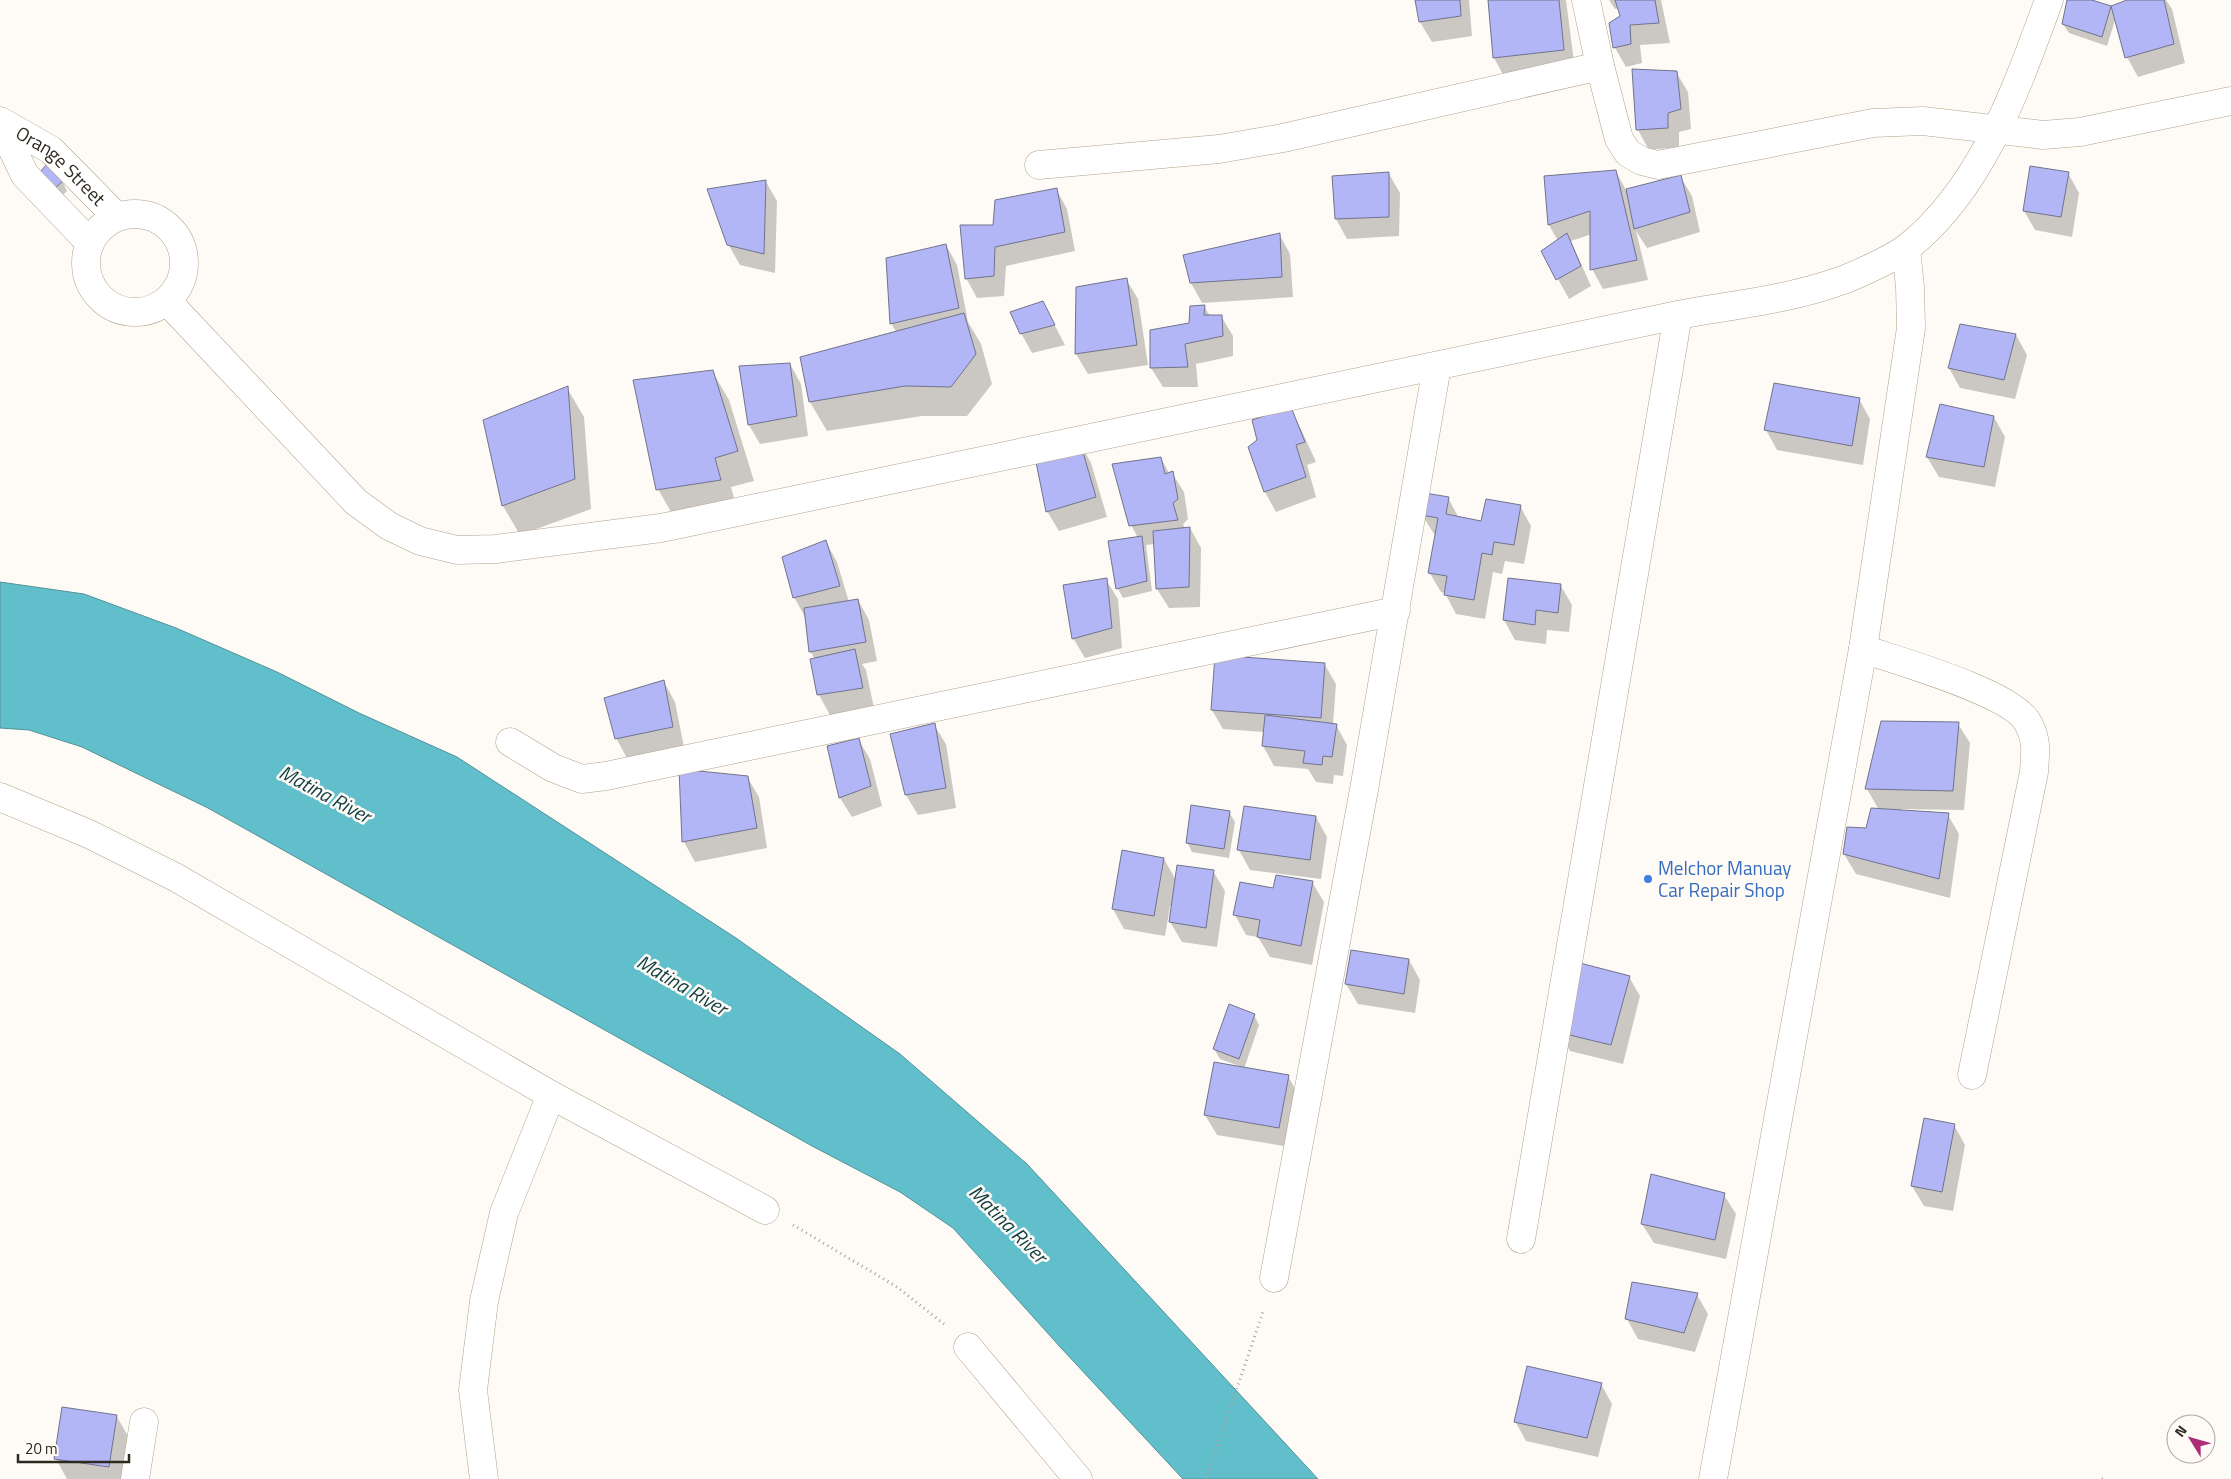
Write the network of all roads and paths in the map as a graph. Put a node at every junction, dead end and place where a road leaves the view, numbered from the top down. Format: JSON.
{"nodes":[{"id":1,"x":1586,"y":0,"type":"edge"},
{"id":2,"x":2049,"y":0,"type":"edge"},
{"id":3,"x":1600,"y":66,"type":"junction"},
{"id":4,"x":2231,"y":101,"type":"edge"},
{"id":5,"x":0,"y":122,"type":"edge"},
{"id":6,"x":1995,"y":131,"type":"junction"},
{"id":7,"x":1039,"y":165,"type":"dead end"},
{"id":8,"x":117,"y":217,"type":"junction"},
{"id":9,"x":90,"y":243,"type":"junction"},
{"id":10,"x":1906,"y":249,"type":"junction"},
{"id":11,"x":167,"y":301,"type":"junction"},
{"id":12,"x":1678,"y":315,"type":"junction"},
{"id":13,"x":1437,"y":366,"type":"junction"},
{"id":14,"x":1396,"y":611,"type":"junction"},
{"id":15,"x":1863,"y":649,"type":"junction"},
{"id":16,"x":510,"y":742,"type":"dead end"},
{"id":17,"x":0,"y":797,"type":"edge"},
{"id":18,"x":1972,"y":1076,"type":"dead end"},
{"id":19,"x":551,"y":1095,"type":"junction"},
{"id":20,"x":765,"y":1210,"type":"joint"},
{"id":21,"x":1521,"y":1239,"type":"dead end"},
{"id":22,"x":1274,"y":1278,"type":"dead end"},
{"id":23,"x":1260,"y":1319,"type":"dead end"},
{"id":24,"x":968,"y":1347,"type":"joint"},
{"id":25,"x":144,"y":1422,"type":"dead end"},
{"id":26,"x":135,"y":1479,"type":"edge"},
{"id":27,"x":484,"y":1479,"type":"edge"},
{"id":28,"x":1078,"y":1479,"type":"edge"},
{"id":29,"x":1206,"y":1479,"type":"edge"},
{"id":30,"x":1713,"y":1479,"type":"edge"}],
"edges":[{"from":1,"to":3,"type":"street"},
{"from":2,"to":6,"type":"street"},
{"from":3,"to":6,"type":"street"},
{"from":3,"to":7,"type":"street"},
{"from":4,"to":6,"type":"street"},
{"from":5,"to":8,"type":"street","name":"Orange Street"},
{"from":5,"to":9,"type":"street","name":"Orange Street"},
{"from":6,"to":10,"type":"street"},
{"from":8,"to":9,"type":"street"},
{"from":8,"to":11,"type":"street"},
{"from":9,"to":11,"type":"street"},
{"from":10,"to":12,"type":"street"},
{"from":10,"to":15,"type":"street"},
{"from":11,"to":13,"type":"street"},
{"from":12,"to":13,"type":"street"},
{"from":12,"to":21,"type":"street"},
{"from":13,"to":14,"type":"street"},
{"from":14,"to":16,"type":"street"},
{"from":14,"to":22,"type":"street"},
{"from":15,"to":18,"type":"street"},
{"from":15,"to":30,"type":"street"},
{"from":17,"to":19,"type":"street"},
{"from":19,"to":20,"type":"street"},
{"from":19,"to":27,"type":"street"},
{"from":20,"to":24,"type":"path"},
{"from":23,"to":29,"type":"path"},
{"from":24,"to":28,"type":"street"},
{"from":25,"to":26,"type":"street"}]}
